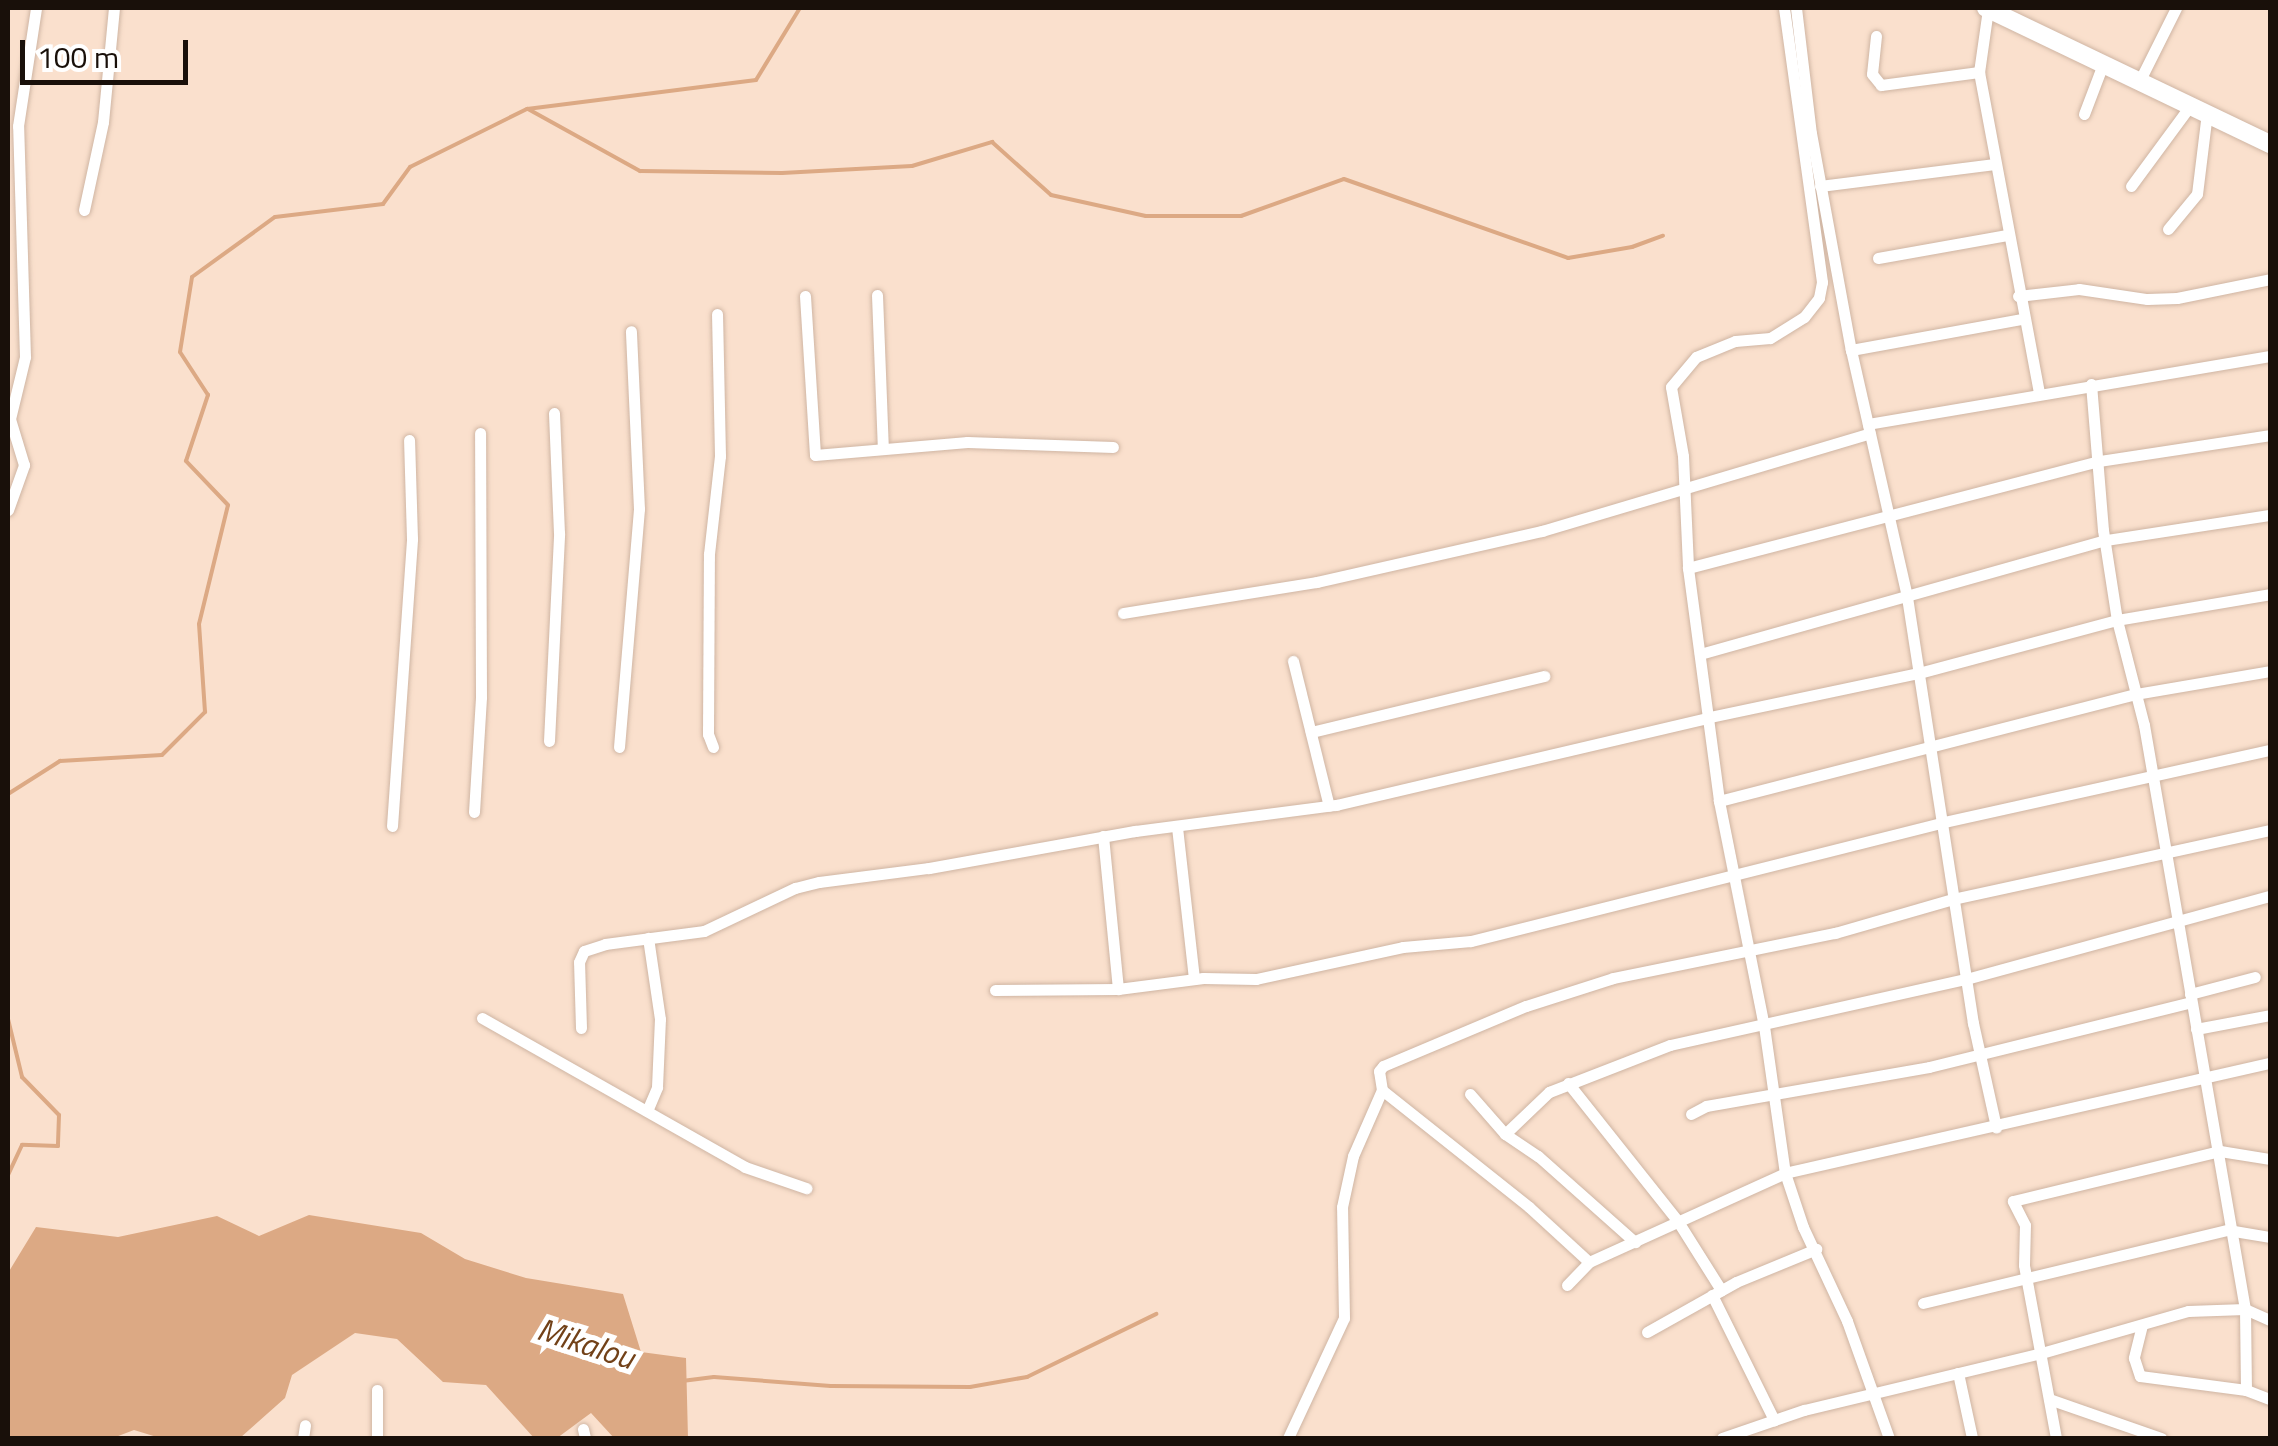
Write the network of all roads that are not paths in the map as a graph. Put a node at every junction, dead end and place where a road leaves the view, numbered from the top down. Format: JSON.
{"nodes":[{"id":1,"x":36,"y":8,"type":"edge"},
{"id":2,"x":114,"y":8,"type":"edge"},
{"id":3,"x":1784,"y":8,"type":"edge"},
{"id":4,"x":1796,"y":8,"type":"edge"},
{"id":5,"x":1987,"y":8,"type":"edge"},
{"id":6,"x":2176,"y":8,"type":"edge"},
{"id":7,"x":1876,"y":36,"type":"dead end"},
{"id":8,"x":2103,"y":64,"type":"junction"},
{"id":9,"x":1980,"y":72,"type":"junction"},
{"id":10,"x":2139,"y":82,"type":"junction"},
{"id":11,"x":2198,"y":110,"type":"junction"},
{"id":12,"x":2084,"y":114,"type":"dead end"},
{"id":13,"x":1806,"y":134,"type":"junction"},
{"id":14,"x":2270,"y":144,"type":"edge"},
{"id":15,"x":1995,"y":164,"type":"junction"},
{"id":16,"x":1820,"y":186,"type":"junction"},
{"id":17,"x":2131,"y":186,"type":"dead end"},
{"id":18,"x":84,"y":210,"type":"dead end"},
{"id":19,"x":2168,"y":229,"type":"dead end"},
{"id":20,"x":2007,"y":235,"type":"junction"},
{"id":21,"x":1878,"y":258,"type":"dead end"},
{"id":22,"x":2270,"y":279,"type":"edge"},
{"id":23,"x":877,"y":295,"type":"dead end"},
{"id":24,"x":805,"y":296,"type":"dead end"},
{"id":25,"x":2018,"y":296,"type":"junction"},
{"id":26,"x":717,"y":314,"type":"dead end"},
{"id":27,"x":2022,"y":319,"type":"junction"},
{"id":28,"x":631,"y":331,"type":"dead end"},
{"id":29,"x":1851,"y":350,"type":"junction"},
{"id":30,"x":2270,"y":356,"type":"edge"},
{"id":31,"x":2091,"y":384,"type":"junction"},
{"id":32,"x":2039,"y":394,"type":"junction"},
{"id":33,"x":554,"y":414,"type":"dead end"},
{"id":34,"x":1869,"y":428,"type":"junction"},
{"id":35,"x":480,"y":433,"type":"dead end"},
{"id":36,"x":2270,"y":435,"type":"edge"},
{"id":37,"x":409,"y":440,"type":"dead end"},
{"id":38,"x":1113,"y":447,"type":"dead end"},
{"id":39,"x":883,"y":449,"type":"junction"},
{"id":40,"x":2099,"y":461,"type":"junction"},
{"id":41,"x":1686,"y":488,"type":"junction"},
{"id":42,"x":8,"y":510,"type":"edge"},
{"id":43,"x":2270,"y":515,"type":"edge"},
{"id":44,"x":1890,"y":518,"type":"junction"},
{"id":45,"x":2106,"y":540,"type":"junction"},
{"id":46,"x":1688,"y":568,"type":"junction"},
{"id":47,"x":2270,"y":594,"type":"edge"},
{"id":48,"x":1907,"y":597,"type":"junction"},
{"id":49,"x":1123,"y":613,"type":"dead end"},
{"id":50,"x":2117,"y":620,"type":"junction"},
{"id":51,"x":1700,"y":654,"type":"junction"},
{"id":52,"x":1293,"y":660,"type":"dead end"},
{"id":53,"x":2270,"y":670,"type":"edge"},
{"id":54,"x":1919,"y":674,"type":"junction"},
{"id":55,"x":1544,"y":676,"type":"dead end"},
{"id":56,"x":2136,"y":694,"type":"junction"},
{"id":57,"x":1710,"y":717,"type":"junction"},
{"id":58,"x":1311,"y":732,"type":"junction"},
{"id":59,"x":549,"y":741,"type":"dead end"},
{"id":60,"x":713,"y":746,"type":"dead end"},
{"id":61,"x":618,"y":747,"type":"dead end"},
{"id":62,"x":1930,"y":747,"type":"junction"},
{"id":63,"x":2270,"y":750,"type":"edge"},
{"id":64,"x":2152,"y":773,"type":"junction"},
{"id":65,"x":1720,"y":801,"type":"junction"},
{"id":66,"x":1329,"y":806,"type":"junction"},
{"id":67,"x":474,"y":812,"type":"dead end"},
{"id":68,"x":1940,"y":823,"type":"junction"},
{"id":69,"x":392,"y":826,"type":"dead end"},
{"id":70,"x":1177,"y":828,"type":"junction"},
{"id":71,"x":2270,"y":830,"type":"edge"},
{"id":72,"x":1103,"y":836,"type":"junction"},
{"id":73,"x":2165,"y":850,"type":"junction"},
{"id":74,"x":1734,"y":873,"type":"junction"},
{"id":75,"x":2270,"y":896,"type":"edge"},
{"id":76,"x":1953,"y":899,"type":"junction"},
{"id":77,"x":2177,"y":920,"type":"junction"},
{"id":78,"x":648,"y":938,"type":"junction"},
{"id":79,"x":1750,"y":950,"type":"junction"},
{"id":80,"x":2255,"y":978,"type":"dead end"},
{"id":81,"x":1194,"y":979,"type":"junction"},
{"id":82,"x":1966,"y":979,"type":"junction"},
{"id":83,"x":1118,"y":989,"type":"junction"},
{"id":84,"x":995,"y":990,"type":"dead end"},
{"id":85,"x":2190,"y":998,"type":"junction"},
{"id":86,"x":2270,"y":1015,"type":"edge"},
{"id":87,"x":482,"y":1018,"type":"dead end"},
{"id":88,"x":1764,"y":1026,"type":"junction"},
{"id":89,"x":581,"y":1028,"type":"dead end"},
{"id":90,"x":2196,"y":1029,"type":"junction"},
{"id":91,"x":1980,"y":1055,"type":"junction"},
{"id":92,"x":2270,"y":1063,"type":"edge"},
{"id":93,"x":2203,"y":1077,"type":"junction"},
{"id":94,"x":1568,"y":1083,"type":"junction"},
{"id":95,"x":1382,"y":1090,"type":"junction"},
{"id":96,"x":1776,"y":1093,"type":"junction"},
{"id":97,"x":1470,"y":1094,"type":"dead end"},
{"id":98,"x":647,"y":1111,"type":"junction"},
{"id":99,"x":1691,"y":1114,"type":"dead end"},
{"id":100,"x":1996,"y":1127,"type":"junction"},
{"id":101,"x":1504,"y":1134,"type":"junction"},
{"id":102,"x":2220,"y":1151,"type":"junction"},
{"id":103,"x":2270,"y":1159,"type":"edge"},
{"id":104,"x":1785,"y":1174,"type":"junction"},
{"id":105,"x":806,"y":1188,"type":"dead end"},
{"id":106,"x":1676,"y":1220,"type":"junction"},
{"id":107,"x":2228,"y":1230,"type":"junction"},
{"id":108,"x":2270,"y":1236,"type":"edge"},
{"id":109,"x":1634,"y":1242,"type":"junction"},
{"id":110,"x":1816,"y":1248,"type":"junction"},
{"id":111,"x":1588,"y":1262,"type":"junction"},
{"id":112,"x":2026,"y":1276,"type":"junction"},
{"id":113,"x":1567,"y":1286,"type":"dead end"},
{"id":114,"x":1716,"y":1293,"type":"junction"},
{"id":115,"x":1922,"y":1304,"type":"dead end"},
{"id":116,"x":2244,"y":1309,"type":"junction"},
{"id":117,"x":2270,"y":1320,"type":"edge"},
{"id":118,"x":2142,"y":1325,"type":"junction"},
{"id":119,"x":1647,"y":1332,"type":"dead end"},
{"id":120,"x":2038,"y":1354,"type":"junction"},
{"id":121,"x":1958,"y":1372,"type":"junction"},
{"id":122,"x":377,"y":1390,"type":"dead end"},
{"id":123,"x":2246,"y":1390,"type":"junction"},
{"id":124,"x":1873,"y":1392,"type":"junction"},
{"id":125,"x":2049,"y":1399,"type":"junction"},
{"id":126,"x":2270,"y":1400,"type":"edge"},
{"id":127,"x":1774,"y":1420,"type":"junction"},
{"id":128,"x":377,"y":1438,"type":"edge"},
{"id":129,"x":1288,"y":1438,"type":"edge"},
{"id":130,"x":1722,"y":1438,"type":"edge"},
{"id":131,"x":1888,"y":1438,"type":"edge"},
{"id":132,"x":1972,"y":1438,"type":"edge"},
{"id":133,"x":2056,"y":1438,"type":"edge"},
{"id":134,"x":2161,"y":1438,"type":"edge"}],
"edges":[{"from":1,"to":42,"type":"street"},
{"from":2,"to":18,"type":"street"},
{"from":3,"to":13,"type":"street"},
{"from":4,"to":13,"type":"street"},
{"from":5,"to":8,"type":"highway"},
{"from":5,"to":9,"type":"street"},
{"from":6,"to":10,"type":"street"},
{"from":7,"to":9,"type":"street"},
{"from":8,"to":10,"type":"highway"},
{"from":8,"to":12,"type":"street"},
{"from":9,"to":15,"type":"street"},
{"from":10,"to":11,"type":"highway"},
{"from":11,"to":14,"type":"highway"},
{"from":11,"to":17,"type":"street"},
{"from":11,"to":19,"type":"street"},
{"from":13,"to":16,"type":"street"},
{"from":13,"to":41,"type":"street"},
{"from":15,"to":16,"type":"street"},
{"from":15,"to":20,"type":"street"},
{"from":16,"to":29,"type":"street"},
{"from":20,"to":21,"type":"street"},
{"from":20,"to":25,"type":"street"},
{"from":22,"to":25,"type":"street"},
{"from":23,"to":39,"type":"street"},
{"from":24,"to":39,"type":"street"},
{"from":25,"to":27,"type":"street"},
{"from":26,"to":60,"type":"street"},
{"from":27,"to":29,"type":"street"},
{"from":27,"to":32,"type":"street"},
{"from":28,"to":61,"type":"street"},
{"from":29,"to":34,"type":"street"},
{"from":30,"to":31,"type":"street"},
{"from":31,"to":32,"type":"street"},
{"from":31,"to":40,"type":"street"},
{"from":32,"to":34,"type":"street"},
{"from":33,"to":59,"type":"street"},
{"from":34,"to":41,"type":"street"},
{"from":34,"to":44,"type":"street"},
{"from":35,"to":67,"type":"street"},
{"from":36,"to":40,"type":"street"},
{"from":37,"to":69,"type":"street"},
{"from":38,"to":39,"type":"street"},
{"from":40,"to":44,"type":"street"},
{"from":40,"to":45,"type":"street"},
{"from":41,"to":46,"type":"street"},
{"from":41,"to":49,"type":"street"},
{"from":43,"to":45,"type":"street"},
{"from":44,"to":46,"type":"street"},
{"from":44,"to":48,"type":"street"},
{"from":45,"to":48,"type":"street"},
{"from":45,"to":50,"type":"street"},
{"from":46,"to":51,"type":"street"},
{"from":47,"to":50,"type":"street"},
{"from":48,"to":51,"type":"street"},
{"from":48,"to":54,"type":"street"},
{"from":50,"to":54,"type":"street"},
{"from":50,"to":56,"type":"street"},
{"from":51,"to":57,"type":"street"},
{"from":52,"to":58,"type":"street"},
{"from":53,"to":56,"type":"street"},
{"from":54,"to":57,"type":"street"},
{"from":54,"to":62,"type":"street"},
{"from":55,"to":58,"type":"street"},
{"from":56,"to":62,"type":"street"},
{"from":56,"to":64,"type":"street"},
{"from":57,"to":65,"type":"street"},
{"from":57,"to":66,"type":"street"},
{"from":58,"to":66,"type":"street"},
{"from":62,"to":65,"type":"street"},
{"from":62,"to":68,"type":"street"},
{"from":63,"to":64,"type":"street"},
{"from":64,"to":68,"type":"street"},
{"from":64,"to":73,"type":"street"},
{"from":65,"to":74,"type":"street"},
{"from":66,"to":70,"type":"street"},
{"from":68,"to":74,"type":"street"},
{"from":68,"to":76,"type":"street"},
{"from":70,"to":72,"type":"street"},
{"from":70,"to":81,"type":"street"},
{"from":71,"to":73,"type":"street"},
{"from":72,"to":78,"type":"street"},
{"from":72,"to":83,"type":"street"},
{"from":73,"to":76,"type":"street"},
{"from":73,"to":77,"type":"street"},
{"from":74,"to":79,"type":"street"},
{"from":74,"to":81,"type":"street"},
{"from":75,"to":77,"type":"street"},
{"from":76,"to":79,"type":"street"},
{"from":76,"to":82,"type":"street"},
{"from":77,"to":82,"type":"street"},
{"from":77,"to":85,"type":"street"},
{"from":78,"to":89,"type":"street"},
{"from":78,"to":98,"type":"street"},
{"from":79,"to":88,"type":"street"},
{"from":79,"to":95,"type":"street"},
{"from":80,"to":85,"type":"street"},
{"from":81,"to":83,"type":"street"},
{"from":82,"to":88,"type":"street"},
{"from":82,"to":91,"type":"street"},
{"from":83,"to":84,"type":"street"},
{"from":85,"to":90,"type":"street"},
{"from":85,"to":91,"type":"street"},
{"from":86,"to":90,"type":"street"},
{"from":87,"to":98,"type":"street"},
{"from":88,"to":94,"type":"street"},
{"from":88,"to":96,"type":"street"},
{"from":90,"to":93,"type":"street"},
{"from":91,"to":96,"type":"street"},
{"from":91,"to":100,"type":"street"},
{"from":92,"to":93,"type":"street"},
{"from":93,"to":100,"type":"street"},
{"from":93,"to":102,"type":"street"},
{"from":94,"to":101,"type":"street"},
{"from":94,"to":106,"type":"street"},
{"from":95,"to":111,"type":"street"},
{"from":95,"to":129,"type":"street"},
{"from":96,"to":99,"type":"street"},
{"from":96,"to":104,"type":"street"},
{"from":97,"to":101,"type":"street"},
{"from":98,"to":105,"type":"street"},
{"from":100,"to":104,"type":"street"},
{"from":101,"to":109,"type":"street"},
{"from":102,"to":103,"type":"street"},
{"from":102,"to":107,"type":"street"},
{"from":102,"to":112,"type":"street"},
{"from":104,"to":106,"type":"street"},
{"from":104,"to":110,"type":"street"},
{"from":106,"to":109,"type":"street"},
{"from":106,"to":114,"type":"street"},
{"from":107,"to":108,"type":"street"},
{"from":107,"to":112,"type":"street"},
{"from":107,"to":116,"type":"street"},
{"from":109,"to":111,"type":"street"},
{"from":110,"to":114,"type":"street"},
{"from":110,"to":124,"type":"street"},
{"from":111,"to":113,"type":"street"},
{"from":112,"to":115,"type":"street"},
{"from":112,"to":120,"type":"street"},
{"from":114,"to":119,"type":"street"},
{"from":114,"to":127,"type":"street"},
{"from":116,"to":117,"type":"street"},
{"from":116,"to":118,"type":"street"},
{"from":116,"to":123,"type":"street"},
{"from":118,"to":120,"type":"street"},
{"from":118,"to":123,"type":"street"},
{"from":120,"to":121,"type":"street"},
{"from":120,"to":125,"type":"street"},
{"from":121,"to":124,"type":"street"},
{"from":121,"to":132,"type":"street"},
{"from":122,"to":128,"type":"street"},
{"from":123,"to":126,"type":"street"},
{"from":124,"to":127,"type":"street"},
{"from":124,"to":131,"type":"street"},
{"from":125,"to":133,"type":"street"},
{"from":125,"to":134,"type":"street"},
{"from":127,"to":130,"type":"street"}]}
